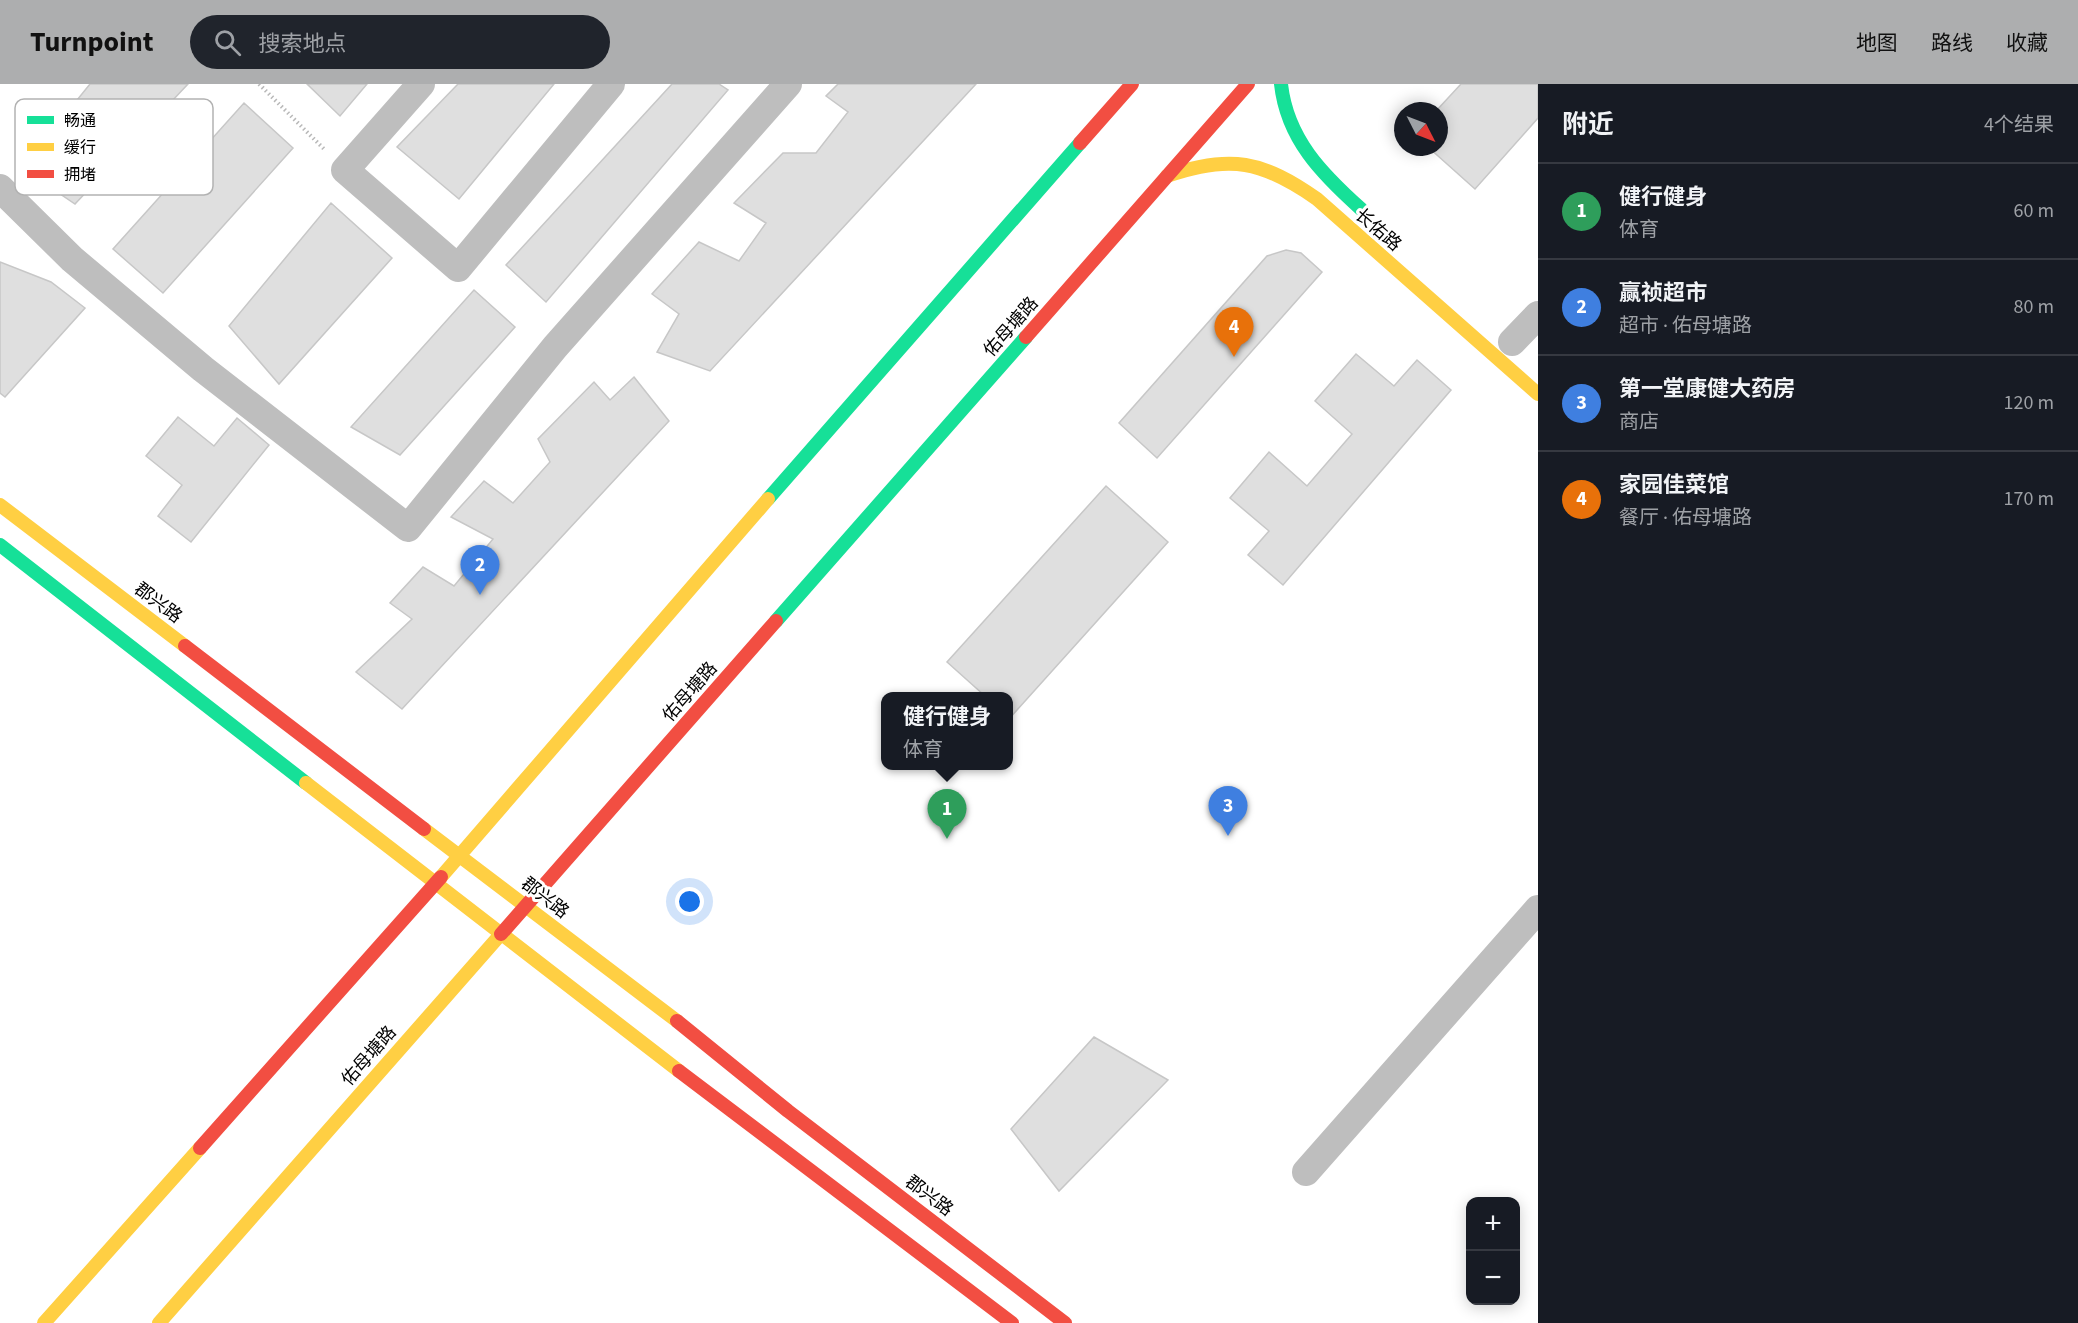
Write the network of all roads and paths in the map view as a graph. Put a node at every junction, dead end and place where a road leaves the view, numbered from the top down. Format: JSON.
{"nodes":[{"id":1,"x":259,"y":84,"type":"edge"},
{"id":2,"x":421,"y":84,"type":"edge"},
{"id":3,"x":611,"y":84,"type":"edge"},
{"id":4,"x":788,"y":84,"type":"edge"},
{"id":5,"x":1132,"y":84,"type":"edge"},
{"id":6,"x":1248,"y":84,"type":"edge"},
{"id":7,"x":1281,"y":84,"type":"edge"},
{"id":8,"x":345,"y":170,"type":"junction"},
{"id":9,"x":1167,"y":176,"type":"junction"},
{"id":10,"x":0,"y":188,"type":"edge"},
{"id":11,"x":1368,"y":215,"type":"dead end"},
{"id":12,"x":1538,"y":315,"type":"edge"},
{"id":13,"x":1512,"y":342,"type":"dead end"},
{"id":14,"x":1538,"y":394,"type":"edge"},
{"id":15,"x":0,"y":505,"type":"edge"},
{"id":16,"x":0,"y":546,"type":"edge"},
{"id":17,"x":460,"y":855,"type":"junction"},
{"id":18,"x":435,"y":883,"type":"junction"},
{"id":19,"x":526,"y":905,"type":"junction"},
{"id":20,"x":1538,"y":909,"type":"edge"},
{"id":21,"x":500,"y":934,"type":"junction"},
{"id":22,"x":1306,"y":1172,"type":"dead end"},
{"id":23,"x":44,"y":1323,"type":"edge"},
{"id":24,"x":159,"y":1323,"type":"edge"},
{"id":25,"x":1012,"y":1323,"type":"edge"},
{"id":26,"x":1065,"y":1323,"type":"edge"}],
"edges":[{"from":1,"to":8,"type":"path"},
{"from":2,"to":8,"type":"street"},
{"from":3,"to":8,"type":"street"},
{"from":4,"to":10,"type":"street"},
{"from":5,"to":17,"type":"main road"},
{"from":6,"to":9,"type":"main road","name":"佑母塘路"},
{"from":7,"to":11,"type":"main road","name":"长佑路"},
{"from":9,"to":14,"type":"main road","name":"长佑路"},
{"from":9,"to":19,"type":"main road","name":"佑母塘路"},
{"from":12,"to":13,"type":"street"},
{"from":15,"to":17,"type":"main road","name":"郡兴路"},
{"from":16,"to":18,"type":"main road"},
{"from":17,"to":18,"type":"main road"},
{"from":17,"to":19,"type":"main road","name":"郡兴路"},
{"from":18,"to":21,"type":"main road"},
{"from":18,"to":23,"type":"main road"},
{"from":19,"to":21,"type":"main road","name":"佑母塘路"},
{"from":19,"to":26,"type":"main road","name":"郡兴路"},
{"from":20,"to":22,"type":"street"},
{"from":21,"to":24,"type":"main road","name":"佑母塘路"},
{"from":21,"to":25,"type":"main road"}]}
